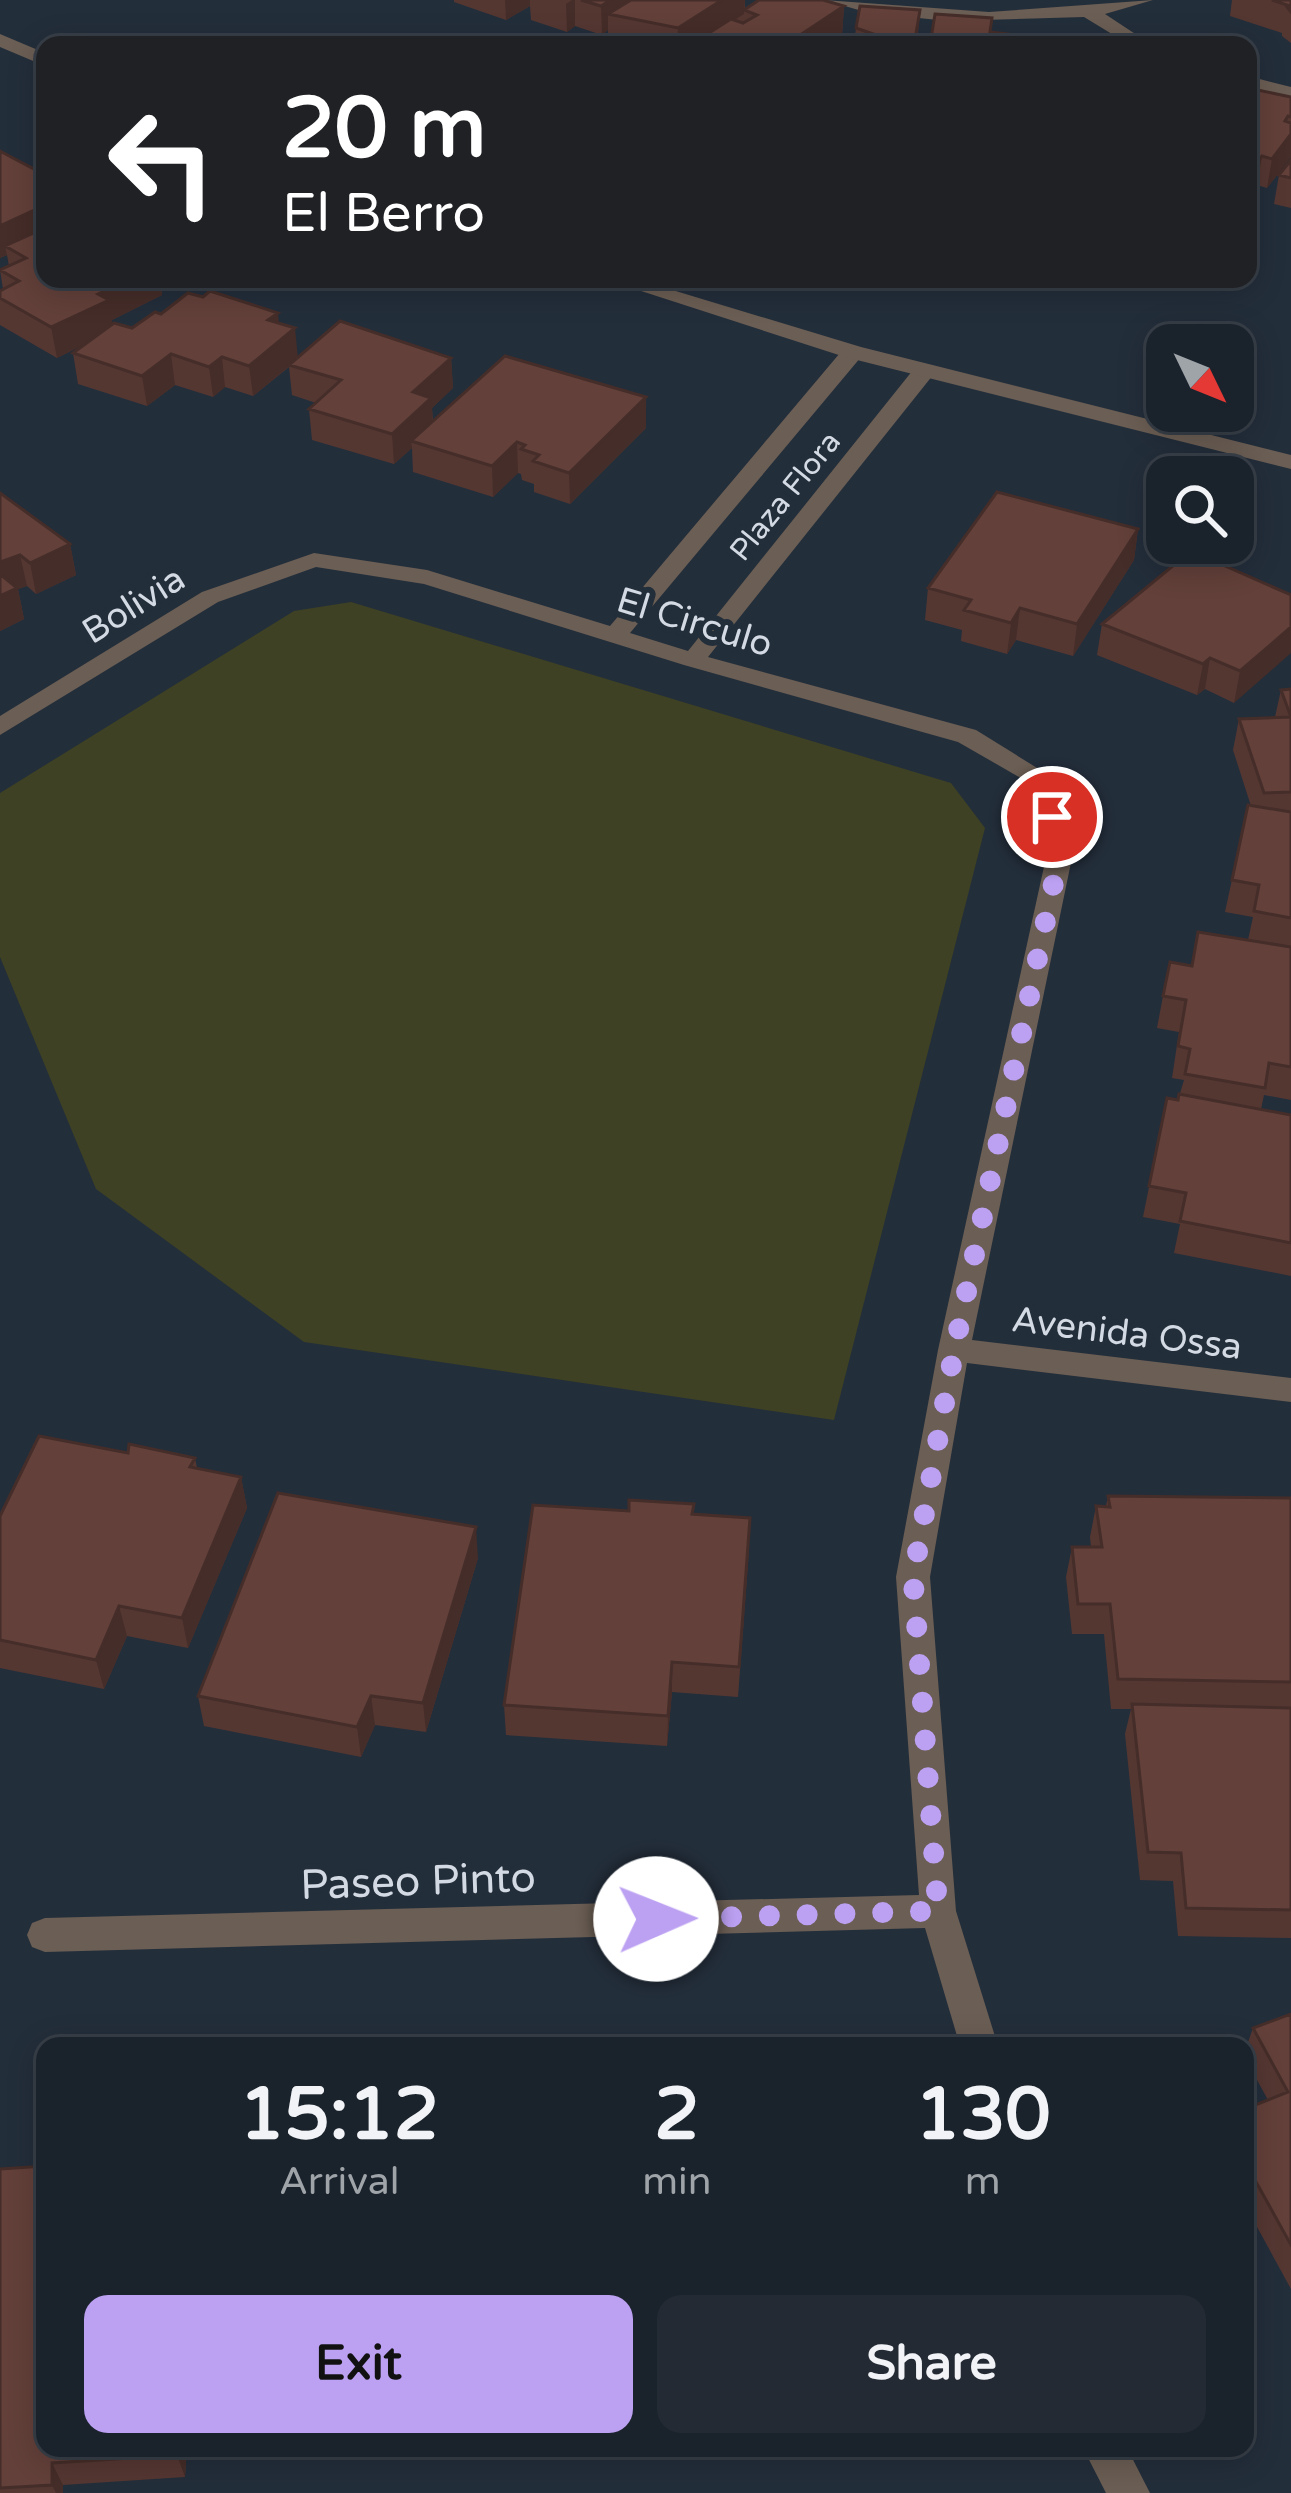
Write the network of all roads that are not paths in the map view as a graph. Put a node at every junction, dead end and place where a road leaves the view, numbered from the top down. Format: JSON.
{"nodes":[{"id":1,"x":833,"y":0,"type":"edge"},
{"id":2,"x":1144,"y":0,"type":"edge"},
{"id":3,"x":1091,"y":13,"type":"junction"},
{"id":4,"x":1128,"y":36,"type":"edge"},
{"id":5,"x":0,"y":40,"type":"edge"},
{"id":6,"x":36,"y":56,"type":"edge"},
{"id":7,"x":1257,"y":84,"type":"edge"},
{"id":8,"x":1291,"y":93,"type":"edge"},
{"id":9,"x":644,"y":288,"type":"edge"},
{"id":10,"x":854,"y":352,"type":"junction"},
{"id":11,"x":925,"y":370,"type":"junction"},
{"id":12,"x":1291,"y":462,"type":"edge"},
{"id":13,"x":314,"y":560,"type":"joint"},
{"id":14,"x":615,"y":635,"type":"junction"},
{"id":15,"x":693,"y":660,"type":"junction"},
{"id":16,"x":0,"y":728,"type":"edge"},
{"id":17,"x":954,"y":1351,"type":"junction"},
{"id":18,"x":1291,"y":1390,"type":"edge"},
{"id":19,"x":938,"y":1911,"type":"junction"},
{"id":20,"x":46,"y":1935,"type":"dead end"},
{"id":21,"x":977,"y":2037,"type":"edge"},
{"id":22,"x":1109,"y":2457,"type":"edge"},
{"id":23,"x":1129,"y":2493,"type":"edge"}],
"edges":[{"from":1,"to":3,"type":"street"},
{"from":2,"to":3,"type":"street"},
{"from":3,"to":4,"type":"street"},
{"from":5,"to":6,"type":"street"},
{"from":7,"to":8,"type":"street"},
{"from":9,"to":10,"type":"street"},
{"from":10,"to":11,"type":"street"},
{"from":10,"to":14,"type":"street","name":"Plaza Flora"},
{"from":11,"to":12,"type":"street"},
{"from":11,"to":15,"type":"street","name":"Plaza Flora"},
{"from":13,"to":14,"type":"street","name":"El Circulo"},
{"from":13,"to":16,"type":"street","name":"Bolivia"},
{"from":14,"to":15,"type":"street","name":"El Circulo"},
{"from":15,"to":17,"type":"street","name":"El Circulo"},
{"from":17,"to":18,"type":"street","name":"Avenida Ossa"},
{"from":17,"to":19,"type":"street"},
{"from":19,"to":20,"type":"street","name":"Paseo Pinto"},
{"from":19,"to":21,"type":"street"},
{"from":22,"to":23,"type":"street"}]}
